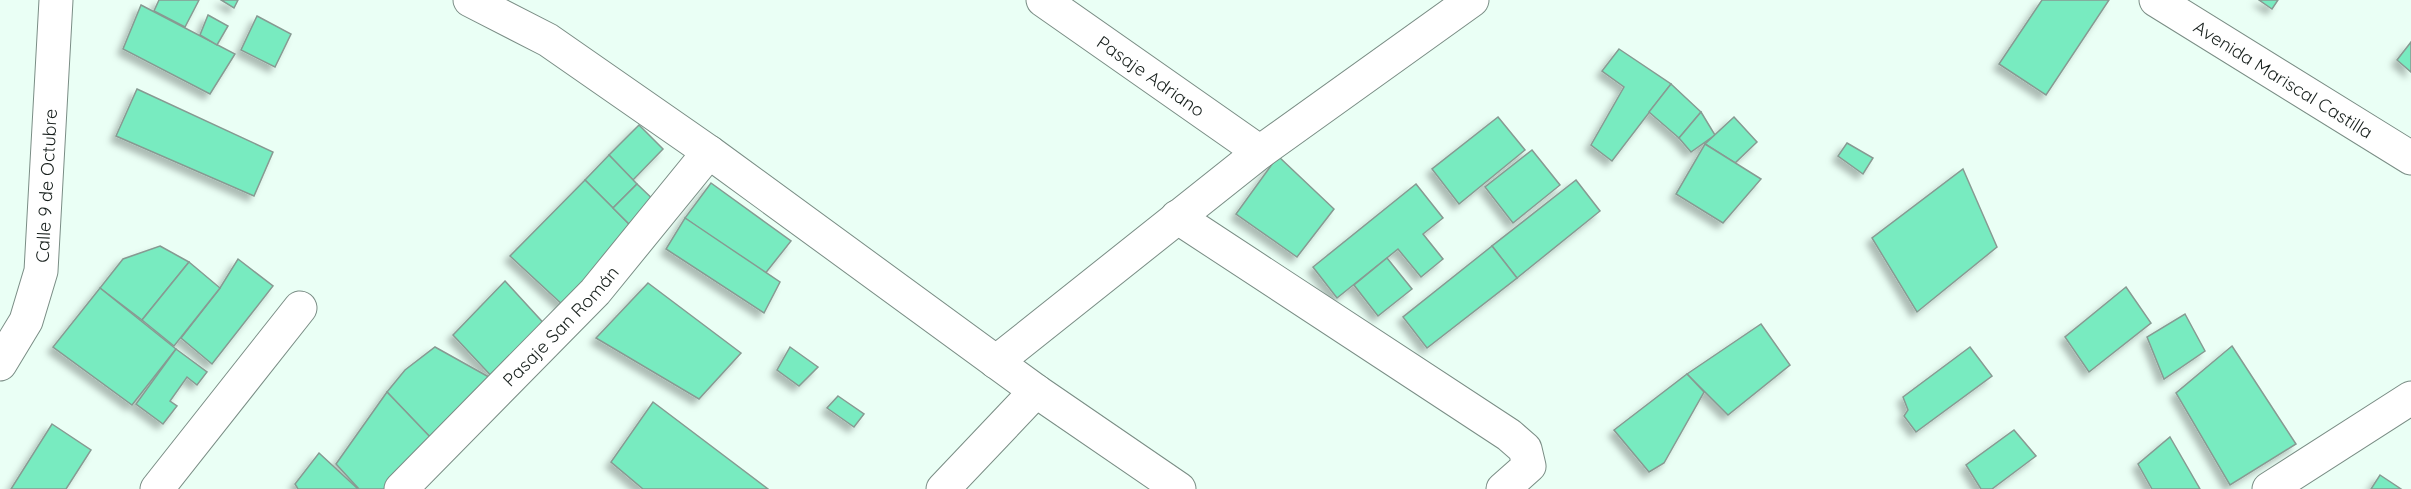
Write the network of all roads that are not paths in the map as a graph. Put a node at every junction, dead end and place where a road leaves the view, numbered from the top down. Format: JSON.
{"nodes":[{"id":1,"x":56,"y":0,"type":"edge"},
{"id":2,"x":470,"y":0,"type":"edge"},
{"id":3,"x":1043,"y":0,"type":"edge"},
{"id":4,"x":1472,"y":0,"type":"edge"},
{"id":5,"x":2156,"y":0,"type":"edge"},
{"id":6,"x":709,"y":152,"type":"junction"},
{"id":7,"x":1260,"y":152,"type":"junction"},
{"id":8,"x":2411,"y":158,"type":"edge"},
{"id":9,"x":1177,"y":218,"type":"junction"},
{"id":10,"x":300,"y":308,"type":"dead end"},
{"id":11,"x":996,"y":362,"type":"junction"},
{"id":12,"x":0,"y":364,"type":"edge"},
{"id":13,"x":1036,"y":392,"type":"junction"},
{"id":14,"x":2411,"y":398,"type":"edge"},
{"id":15,"x":157,"y":489,"type":"edge"},
{"id":16,"x":401,"y":489,"type":"edge"},
{"id":17,"x":943,"y":489,"type":"edge"},
{"id":18,"x":1179,"y":489,"type":"edge"},
{"id":19,"x":1503,"y":489,"type":"edge"},
{"id":20,"x":2269,"y":489,"type":"edge"}],
"edges":[{"from":1,"to":12,"type":"street","name":"Calle 9 de Octubre"},
{"from":2,"to":6,"type":"street"},
{"from":3,"to":7,"type":"street","name":"Pasaje Adriano"},
{"from":4,"to":7,"type":"street"},
{"from":5,"to":8,"type":"street","name":"Avenida Mariscal Castilla"},
{"from":6,"to":11,"type":"street"},
{"from":6,"to":16,"type":"street","name":"Pasaje San Román"},
{"from":7,"to":9,"type":"street"},
{"from":9,"to":11,"type":"street"},
{"from":9,"to":19,"type":"street"},
{"from":10,"to":15,"type":"street"},
{"from":11,"to":13,"type":"street"},
{"from":13,"to":17,"type":"street"},
{"from":13,"to":18,"type":"street"},
{"from":14,"to":20,"type":"street"}]}
